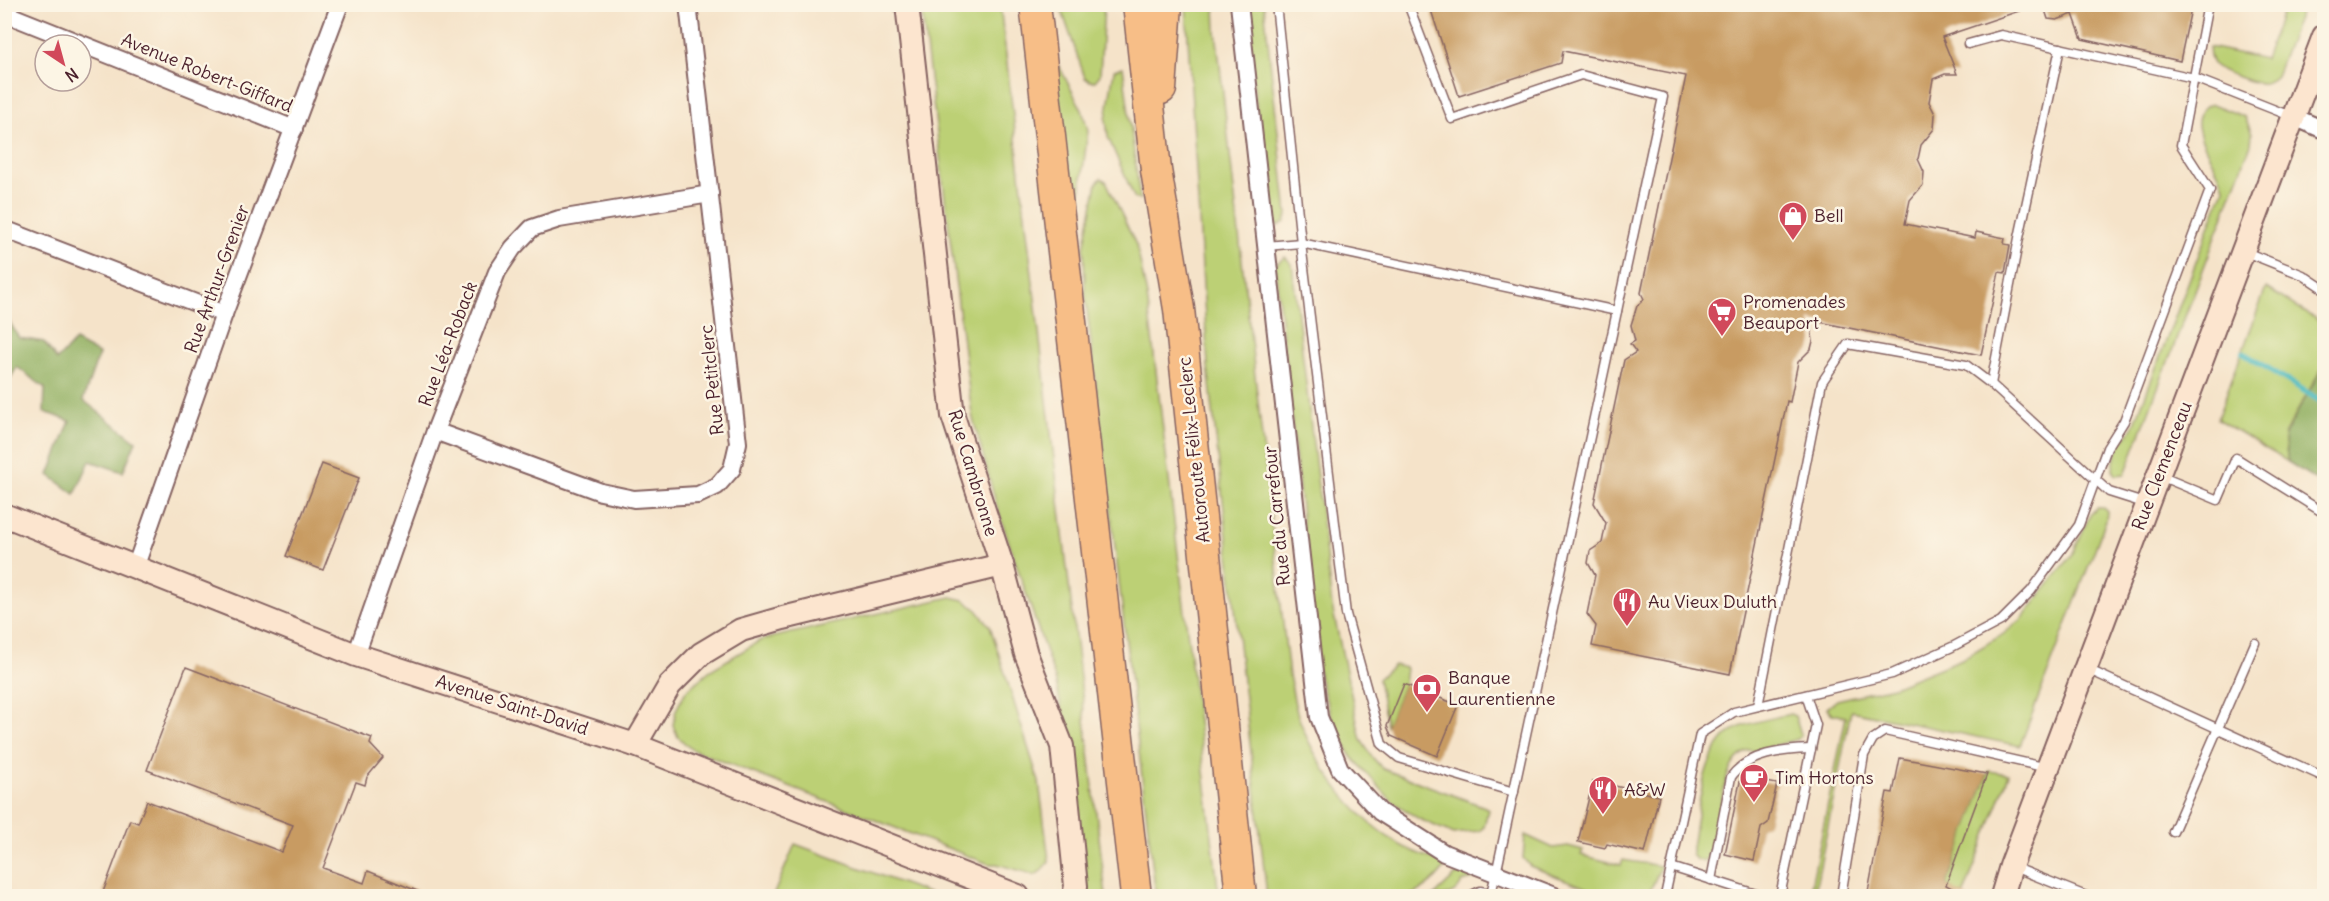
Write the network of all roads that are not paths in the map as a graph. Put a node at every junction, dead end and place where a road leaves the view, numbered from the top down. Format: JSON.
{"nodes":[{"id":1,"x":340,"y":4,"type":"edge"},
{"id":2,"x":688,"y":4,"type":"edge"},
{"id":3,"x":907,"y":4,"type":"edge"},
{"id":4,"x":1035,"y":4,"type":"edge"},
{"id":5,"x":1138,"y":4,"type":"edge"},
{"id":6,"x":1167,"y":4,"type":"edge"},
{"id":7,"x":1239,"y":4,"type":"edge"},
{"id":8,"x":1276,"y":4,"type":"edge"},
{"id":9,"x":1408,"y":4,"type":"edge"},
{"id":10,"x":2208,"y":4,"type":"edge"},
{"id":11,"x":4,"y":13,"type":"edge"},
{"id":12,"x":2325,"y":36,"type":"edge"},
{"id":13,"x":1968,"y":44,"type":"dead end"},
{"id":14,"x":2060,"y":48,"type":"junction"},
{"id":15,"x":2194,"y":78,"type":"junction"},
{"id":16,"x":2294,"y":117,"type":"junction"},
{"id":17,"x":294,"y":129,"type":"junction"},
{"id":18,"x":2325,"y":130,"type":"edge"},
{"id":19,"x":1156,"y":170,"type":"junction"},
{"id":20,"x":710,"y":194,"type":"junction"},
{"id":21,"x":4,"y":229,"type":"edge"},
{"id":22,"x":1300,"y":243,"type":"junction"},
{"id":23,"x":1266,"y":246,"type":"junction"},
{"id":24,"x":2243,"y":250,"type":"junction"},
{"id":25,"x":2325,"y":289,"type":"edge"},
{"id":26,"x":1617,"y":311,"type":"junction"},
{"id":27,"x":224,"y":314,"type":"junction"},
{"id":28,"x":1991,"y":384,"type":"junction"},
{"id":29,"x":435,"y":431,"type":"junction"},
{"id":30,"x":2159,"y":475,"type":"junction"},
{"id":31,"x":2096,"y":481,"type":"junction"},
{"id":32,"x":2147,"y":505,"type":"junction"},
{"id":33,"x":2325,"y":513,"type":"edge"},
{"id":34,"x":4,"y":515,"type":"edge"},
{"id":35,"x":1002,"y":565,"type":"junction"},
{"id":36,"x":135,"y":568,"type":"junction"},
{"id":37,"x":2255,"y":643,"type":"dead end"},
{"id":38,"x":356,"y":655,"type":"junction"},
{"id":39,"x":2086,"y":668,"type":"junction"},
{"id":40,"x":1806,"y":695,"type":"junction"},
{"id":41,"x":1758,"y":706,"type":"junction"},
{"id":42,"x":2218,"y":728,"type":"junction"},
{"id":43,"x":635,"y":745,"type":"junction"},
{"id":44,"x":1811,"y":749,"type":"junction"},
{"id":45,"x":2048,"y":768,"type":"junction"},
{"id":46,"x":2325,"y":777,"type":"edge"},
{"id":47,"x":1514,"y":792,"type":"junction"},
{"id":48,"x":2173,"y":832,"type":"dead end"},
{"id":49,"x":2011,"y":866,"type":"junction"},
{"id":50,"x":1671,"y":867,"type":"junction"},
{"id":51,"x":1496,"y":874,"type":"junction"},
{"id":52,"x":1710,"y":880,"type":"junction"},
{"id":53,"x":1242,"y":891,"type":"edge"},
{"id":54,"x":1493,"y":895,"type":"edge"},
{"id":55,"x":1018,"y":897,"type":"edge"},
{"id":56,"x":1074,"y":897,"type":"edge"},
{"id":57,"x":1136,"y":897,"type":"edge"},
{"id":58,"x":1470,"y":897,"type":"edge"},
{"id":59,"x":1554,"y":897,"type":"edge"},
{"id":60,"x":1665,"y":897,"type":"edge"},
{"id":61,"x":1762,"y":897,"type":"edge"},
{"id":62,"x":1780,"y":897,"type":"edge"},
{"id":63,"x":1841,"y":897,"type":"edge"},
{"id":64,"x":2002,"y":897,"type":"edge"},
{"id":65,"x":2086,"y":897,"type":"edge"}],
"edges":[{"from":1,"to":17,"type":"street","name":"Rue Arthur-Grenier"},
{"from":2,"to":20,"type":"street","name":"Rue Petitclerc"},
{"from":3,"to":35,"type":"street","name":"Rue Cambronne"},
{"from":4,"to":57,"type":"highway"},
{"from":5,"to":19,"type":"highway","name":"Autoroute Félix-Leclerc"},
{"from":6,"to":19,"type":"highway"},
{"from":7,"to":23,"type":"street","name":"Rue du Carrefour"},
{"from":8,"to":22,"type":"lane"},
{"from":9,"to":26,"type":"lane"},
{"from":10,"to":15,"type":"lane"},
{"from":11,"to":17,"type":"street","name":"Avenue Robert-Giffard"},
{"from":12,"to":16,"type":"street","name":"Rue Clemenceau"},
{"from":13,"to":14,"type":"lane"},
{"from":14,"to":15,"type":"lane"},
{"from":14,"to":28,"type":"lane"},
{"from":15,"to":16,"type":"lane"},
{"from":15,"to":31,"type":"lane"},
{"from":16,"to":18,"type":"street"},
{"from":16,"to":24,"type":"street","name":"Rue Clemenceau"},
{"from":17,"to":27,"type":"street","name":"Rue Arthur-Grenier"},
{"from":19,"to":53,"type":"highway","name":"Autoroute Félix-Leclerc"},
{"from":20,"to":29,"type":"street","name":"Rue Léa-Roback"},
{"from":20,"to":29,"type":"street","name":"Rue Petitclerc"},
{"from":21,"to":27,"type":"street"},
{"from":22,"to":23,"type":"lane"},
{"from":22,"to":26,"type":"lane"},
{"from":22,"to":47,"type":"lane"},
{"from":23,"to":51,"type":"street","name":"Rue du Carrefour"},
{"from":24,"to":25,"type":"lane"},
{"from":24,"to":30,"type":"street","name":"Rue Clemenceau"},
{"from":26,"to":47,"type":"lane"},
{"from":27,"to":36,"type":"street","name":"Rue Arthur-Grenier"},
{"from":28,"to":31,"type":"lane"},
{"from":28,"to":41,"type":"lane"},
{"from":29,"to":38,"type":"street","name":"Rue Léa-Roback"},
{"from":30,"to":32,"type":"street","name":"Rue Clemenceau"},
{"from":30,"to":33,"type":"lane"},
{"from":31,"to":32,"type":"lane"},
{"from":31,"to":40,"type":"lane"},
{"from":32,"to":39,"type":"street","name":"Rue Clemenceau"},
{"from":34,"to":36,"type":"street","name":"Avenue Saint-David"},
{"from":35,"to":43,"type":"street"},
{"from":35,"to":56,"type":"street","name":"Rue Cambronne"},
{"from":36,"to":38,"type":"street","name":"Avenue Saint-David"},
{"from":37,"to":42,"type":"lane"},
{"from":38,"to":43,"type":"street","name":"Avenue Saint-David"},
{"from":39,"to":42,"type":"lane"},
{"from":39,"to":45,"type":"street","name":"Rue Clemenceau"},
{"from":40,"to":41,"type":"lane"},
{"from":40,"to":44,"type":"lane"},
{"from":41,"to":50,"type":"lane"},
{"from":42,"to":46,"type":"lane"},
{"from":42,"to":48,"type":"lane"},
{"from":43,"to":55,"type":"street","name":"Avenue Saint-David"},
{"from":44,"to":52,"type":"lane"},
{"from":44,"to":62,"type":"lane"},
{"from":45,"to":49,"type":"street","name":"Rue Clemenceau"},
{"from":45,"to":63,"type":"lane"},
{"from":47,"to":51,"type":"lane"},
{"from":49,"to":64,"type":"street","name":"Rue Clemenceau"},
{"from":49,"to":65,"type":"lane"},
{"from":50,"to":52,"type":"lane"},
{"from":50,"to":60,"type":"lane"},
{"from":51,"to":54,"type":"lane"},
{"from":51,"to":59,"type":"street","name":"Rue du Carrefour"},
{"from":52,"to":61,"type":"lane"},
{"from":54,"to":58,"type":"lane"}]}
